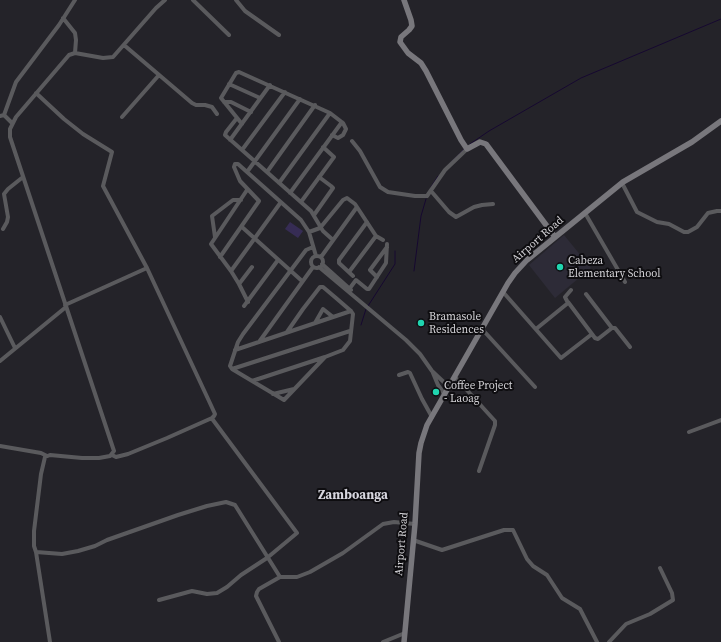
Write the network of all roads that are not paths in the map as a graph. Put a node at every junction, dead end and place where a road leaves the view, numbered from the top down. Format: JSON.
{"nodes":[{"id":1,"x":75,"y":0,"type":"edge"},
{"id":2,"x":165,"y":0,"type":"edge"},
{"id":3,"x":193,"y":0,"type":"edge"},
{"id":4,"x":236,"y":0,"type":"edge"},
{"id":5,"x":404,"y":0,"type":"edge"},
{"id":6,"x":63,"y":18,"type":"junction"},
{"id":7,"x":229,"y":35,"type":"dead end"},
{"id":8,"x":278,"y":35,"type":"dead end"},
{"id":9,"x":124,"y":45,"type":"junction"},
{"id":10,"x":75,"y":53,"type":"junction"},
{"id":11,"x":159,"y":75,"type":"junction"},
{"id":12,"x":229,"y":84,"type":"junction"},
{"id":13,"x":270,"y":85,"type":"junction"},
{"id":14,"x":285,"y":92,"type":"junction"},
{"id":15,"x":36,"y":93,"type":"junction"},
{"id":16,"x":260,"y":98,"type":"junction"},
{"id":17,"x":300,"y":99,"type":"junction"},
{"id":18,"x":224,"y":102,"type":"junction"},
{"id":19,"x":315,"y":105,"type":"junction"},
{"id":20,"x":251,"y":112,"type":"junction"},
{"id":21,"x":330,"y":113,"type":"junction"},
{"id":22,"x":217,"y":114,"type":"dead end"},
{"id":23,"x":2,"y":116,"type":"edge"},
{"id":24,"x":122,"y":117,"type":"dead end"},
{"id":25,"x":237,"y":118,"type":"junction"},
{"id":26,"x":721,"y":121,"type":"edge"},
{"id":27,"x":342,"y":122,"type":"junction"},
{"id":28,"x":12,"y":123,"type":"junction"},
{"id":29,"x":242,"y":124,"type":"junction"},
{"id":30,"x":332,"y":135,"type":"junction"},
{"id":31,"x":230,"y":140,"type":"junction"},
{"id":32,"x":352,"y":141,"type":"dead end"},
{"id":33,"x":323,"y":147,"type":"junction"},
{"id":34,"x":467,"y":149,"type":"junction"},
{"id":35,"x":242,"y":150,"type":"junction"},
{"id":36,"x":254,"y":162,"type":"junction"},
{"id":37,"x":247,"y":172,"type":"junction"},
{"id":38,"x":267,"y":172,"type":"junction"},
{"id":39,"x":24,"y":177,"type":"junction"},
{"id":40,"x":320,"y":177,"type":"junction"},
{"id":41,"x":279,"y":183,"type":"junction"},
{"id":42,"x":622,"y":183,"type":"junction"},
{"id":43,"x":247,"y":190,"type":"junction"},
{"id":44,"x":431,"y":191,"type":"junction"},
{"id":45,"x":290,"y":193,"type":"junction"},
{"id":46,"x":241,"y":200,"type":"junction"},
{"id":47,"x":281,"y":202,"type":"junction"},
{"id":48,"x":301,"y":202,"type":"junction"},
{"id":49,"x":493,"y":204,"type":"dead end"},
{"id":50,"x":357,"y":207,"type":"junction"},
{"id":51,"x":721,"y":212,"type":"edge"},
{"id":52,"x":585,"y":213,"type":"junction"},
{"id":53,"x":314,"y":215,"type":"junction"},
{"id":54,"x":367,"y":222,"type":"junction"},
{"id":55,"x":242,"y":227,"type":"junction"},
{"id":56,"x":3,"y":228,"type":"dead end"},
{"id":57,"x":320,"y":228,"type":"junction"},
{"id":58,"x":309,"y":232,"type":"junction"},
{"id":59,"x":376,"y":236,"type":"junction"},
{"id":60,"x":215,"y":237,"type":"junction"},
{"id":61,"x":555,"y":237,"type":"junction"},
{"id":62,"x":255,"y":238,"type":"junction"},
{"id":63,"x":333,"y":240,"type":"junction"},
{"id":64,"x":383,"y":240,"type":"dead end"},
{"id":65,"x":313,"y":247,"type":"junction"},
{"id":66,"x":318,"y":256,"type":"junction"},
{"id":67,"x":220,"y":257,"type":"junction"},
{"id":68,"x":278,"y":260,"type":"junction"},
{"id":69,"x":321,"y":266,"type":"junction"},
{"id":70,"x":252,"y":267,"type":"dead end"},
{"id":71,"x":314,"y":267,"type":"junction"},
{"id":72,"x":147,"y":268,"type":"junction"},
{"id":73,"x":231,"y":271,"type":"junction"},
{"id":74,"x":290,"y":271,"type":"junction"},
{"id":75,"x":349,"y":272,"type":"junction"},
{"id":76,"x":353,"y":276,"type":"dead end"},
{"id":77,"x":377,"y":276,"type":"junction"},
{"id":78,"x":335,"y":278,"type":"junction"},
{"id":79,"x":302,"y":281,"type":"junction"},
{"id":80,"x":625,"y":282,"type":"dead end"},
{"id":81,"x":239,"y":284,"type":"junction"},
{"id":82,"x":350,"y":288,"type":"junction"},
{"id":83,"x":571,"y":290,"type":"dead end"},
{"id":84,"x":503,"y":292,"type":"junction"},
{"id":85,"x":586,"y":294,"type":"dead end"},
{"id":86,"x":358,"y":300,"type":"junction"},
{"id":87,"x":248,"y":302,"type":"junction"},
{"id":88,"x":568,"y":302,"type":"junction"},
{"id":89,"x":66,"y":306,"type":"junction"},
{"id":90,"x":244,"y":306,"type":"dead end"},
{"id":91,"x":351,"y":311,"type":"junction"},
{"id":92,"x":0,"y":317,"type":"edge"},
{"id":93,"x":333,"y":317,"type":"junction"},
{"id":94,"x":315,"y":323,"type":"junction"},
{"id":95,"x":612,"y":328,"type":"junction"},
{"id":96,"x":482,"y":329,"type":"junction"},
{"id":97,"x":536,"y":329,"type":"junction"},
{"id":98,"x":350,"y":331,"type":"junction"},
{"id":99,"x":287,"y":332,"type":"junction"},
{"id":100,"x":592,"y":334,"type":"junction"},
{"id":101,"x":259,"y":342,"type":"junction"},
{"id":102,"x":630,"y":347,"type":"dead end"},
{"id":103,"x":15,"y":348,"type":"junction"},
{"id":104,"x":235,"y":350,"type":"junction"},
{"id":105,"x":325,"y":357,"type":"junction"},
{"id":106,"x":0,"y":361,"type":"edge"},
{"id":107,"x":232,"y":369,"type":"junction"},
{"id":108,"x":432,"y":371,"type":"junction"},
{"id":109,"x":399,"y":375,"type":"dead end"},
{"id":110,"x":455,"y":377,"type":"junction"},
{"id":111,"x":252,"y":381,"type":"junction"},
{"id":112,"x":449,"y":387,"type":"junction"},
{"id":113,"x":535,"y":387,"type":"dead end"},
{"id":114,"x":295,"y":388,"type":"junction"},
{"id":115,"x":273,"y":394,"type":"junction"},
{"id":116,"x":445,"y":395,"type":"junction"},
{"id":117,"x":432,"y":417,"type":"junction"},
{"id":118,"x":212,"y":418,"type":"junction"},
{"id":119,"x":721,"y":420,"type":"edge"},
{"id":120,"x":689,"y":432,"type":"dead end"},
{"id":121,"x":0,"y":446,"type":"edge"},
{"id":122,"x":112,"y":455,"type":"junction"},
{"id":123,"x":47,"y":456,"type":"junction"},
{"id":124,"x":479,"y":471,"type":"dead end"},
{"id":125,"x":415,"y":524,"type":"junction"},
{"id":126,"x":413,"y":540,"type":"junction"},
{"id":127,"x":36,"y":552,"type":"junction"},
{"id":128,"x":267,"y":558,"type":"junction"},
{"id":129,"x":660,"y":568,"type":"dead end"},
{"id":130,"x":278,"y":575,"type":"junction"},
{"id":131,"x":159,"y":600,"type":"dead end"},
{"id":132,"x":405,"y":633,"type":"junction"},
{"id":133,"x":50,"y":642,"type":"edge"},
{"id":134,"x":279,"y":642,"type":"edge"},
{"id":135,"x":383,"y":642,"type":"edge"},
{"id":136,"x":404,"y":642,"type":"edge"},
{"id":137,"x":597,"y":642,"type":"edge"},
{"id":138,"x":609,"y":642,"type":"edge"}],
"edges":[{"from":1,"to":6,"type":"street"},
{"from":2,"to":9,"type":"street"},
{"from":3,"to":7,"type":"street"},
{"from":4,"to":8,"type":"street"},
{"from":5,"to":34,"type":"main road"},
{"from":6,"to":10,"type":"street"},
{"from":6,"to":23,"type":"street"},
{"from":9,"to":10,"type":"street"},
{"from":9,"to":11,"type":"street"},
{"from":10,"to":15,"type":"street"},
{"from":11,"to":22,"type":"street"},
{"from":11,"to":24,"type":"street"},
{"from":12,"to":13,"type":"street"},
{"from":12,"to":16,"type":"street"},
{"from":12,"to":18,"type":"street"},
{"from":13,"to":14,"type":"street"},
{"from":13,"to":16,"type":"street"},
{"from":14,"to":17,"type":"street"},
{"from":14,"to":35,"type":"street"},
{"from":15,"to":28,"type":"street"},
{"from":15,"to":72,"type":"street"},
{"from":16,"to":20,"type":"street"},
{"from":17,"to":19,"type":"street"},
{"from":17,"to":36,"type":"street"},
{"from":18,"to":20,"type":"street"},
{"from":18,"to":25,"type":"street"},
{"from":19,"to":21,"type":"street"},
{"from":19,"to":38,"type":"street"},
{"from":20,"to":29,"type":"street"},
{"from":21,"to":27,"type":"street"},
{"from":21,"to":41,"type":"street"},
{"from":23,"to":28,"type":"street"},
{"from":25,"to":29,"type":"street"},
{"from":25,"to":31,"type":"street"},
{"from":26,"to":42,"type":"main road","name":"Airport Road"},
{"from":27,"to":30,"type":"street"},
{"from":27,"to":30,"type":"street"},
{"from":28,"to":39,"type":"street"},
{"from":29,"to":31,"type":"street"},
{"from":30,"to":33,"type":"street"},
{"from":31,"to":35,"type":"street"},
{"from":32,"to":44,"type":"street"},
{"from":33,"to":40,"type":"street"},
{"from":33,"to":45,"type":"street"},
{"from":34,"to":44,"type":"street"},
{"from":34,"to":61,"type":"main road"},
{"from":35,"to":36,"type":"street"},
{"from":36,"to":37,"type":"street"},
{"from":36,"to":38,"type":"street"},
{"from":37,"to":43,"type":"street"},
{"from":37,"to":47,"type":"street"},
{"from":38,"to":41,"type":"street"},
{"from":39,"to":56,"type":"street"},
{"from":39,"to":89,"type":"street"},
{"from":40,"to":48,"type":"street"},
{"from":40,"to":53,"type":"street"},
{"from":41,"to":45,"type":"street"},
{"from":42,"to":51,"type":"street"},
{"from":42,"to":52,"type":"main road","name":"Airport Road"},
{"from":43,"to":46,"type":"street"},
{"from":43,"to":55,"type":"street"},
{"from":44,"to":49,"type":"street"},
{"from":45,"to":48,"type":"street"},
{"from":46,"to":60,"type":"street"},
{"from":46,"to":60,"type":"street"},
{"from":47,"to":58,"type":"street"},
{"from":47,"to":62,"type":"street"},
{"from":48,"to":53,"type":"street"},
{"from":50,"to":54,"type":"street"},
{"from":50,"to":57,"type":"street"},
{"from":50,"to":63,"type":"street"},
{"from":52,"to":61,"type":"main road","name":"Airport Road"},
{"from":52,"to":80,"type":"street"},
{"from":53,"to":57,"type":"street"},
{"from":54,"to":59,"type":"street"},
{"from":54,"to":75,"type":"street"},
{"from":55,"to":62,"type":"street"},
{"from":55,"to":67,"type":"street"},
{"from":57,"to":58,"type":"street"},
{"from":57,"to":63,"type":"street"},
{"from":58,"to":65,"type":"street"},
{"from":59,"to":64,"type":"street"},
{"from":59,"to":75,"type":"street"},
{"from":60,"to":67,"type":"street"},
{"from":61,"to":84,"type":"main road","name":"Airport Road"},
{"from":62,"to":68,"type":"street"},
{"from":62,"to":73,"type":"street"},
{"from":63,"to":66,"type":"street"},
{"from":65,"to":66,"type":"street"},
{"from":65,"to":74,"type":"street"},
{"from":66,"to":69,"type":"street"},
{"from":66,"to":71,"type":"street"},
{"from":67,"to":73,"type":"street"},
{"from":68,"to":74,"type":"street"},
{"from":68,"to":87,"type":"street"},
{"from":69,"to":71,"type":"street"},
{"from":69,"to":78,"type":"street"},
{"from":70,"to":81,"type":"street"},
{"from":71,"to":79,"type":"street"},
{"from":72,"to":89,"type":"street"},
{"from":72,"to":118,"type":"street"},
{"from":73,"to":81,"type":"street"},
{"from":74,"to":79,"type":"street"},
{"from":74,"to":104,"type":"street"},
{"from":75,"to":76,"type":"street"},
{"from":77,"to":77,"type":"street"},
{"from":77,"to":82,"type":"street"},
{"from":78,"to":82,"type":"street"},
{"from":78,"to":86,"type":"street"},
{"from":79,"to":101,"type":"street"},
{"from":81,"to":87,"type":"street"},
{"from":82,"to":86,"type":"street"},
{"from":83,"to":88,"type":"street"},
{"from":84,"to":96,"type":"main road","name":"Airport Road"},
{"from":84,"to":97,"type":"street"},
{"from":85,"to":95,"type":"street"},
{"from":86,"to":108,"type":"street"},
{"from":87,"to":90,"type":"street"},
{"from":88,"to":97,"type":"street"},
{"from":88,"to":100,"type":"street"},
{"from":89,"to":103,"type":"street"},
{"from":89,"to":122,"type":"street"},
{"from":91,"to":93,"type":"street"},
{"from":91,"to":98,"type":"street"},
{"from":91,"to":99,"type":"street"},
{"from":92,"to":103,"type":"street"},
{"from":93,"to":94,"type":"street"},
{"from":93,"to":94,"type":"street"},
{"from":94,"to":99,"type":"street"},
{"from":95,"to":100,"type":"street"},
{"from":95,"to":102,"type":"street"},
{"from":96,"to":110,"type":"main road","name":"Airport Road"},
{"from":96,"to":113,"type":"street"},
{"from":97,"to":100,"type":"street"},
{"from":98,"to":105,"type":"street"},
{"from":98,"to":107,"type":"street"},
{"from":99,"to":101,"type":"street"},
{"from":101,"to":104,"type":"street"},
{"from":103,"to":106,"type":"street"},
{"from":104,"to":107,"type":"street"},
{"from":105,"to":111,"type":"street"},
{"from":105,"to":114,"type":"street"},
{"from":107,"to":111,"type":"street"},
{"from":108,"to":112,"type":"street"},
{"from":108,"to":116,"type":"street"},
{"from":109,"to":117,"type":"street"},
{"from":110,"to":112,"type":"main road","name":"Airport Road"},
{"from":110,"to":124,"type":"street"},
{"from":111,"to":115,"type":"street"},
{"from":112,"to":116,"type":"main road","name":"Airport Road"},
{"from":114,"to":115,"type":"street"},
{"from":114,"to":115,"type":"street"},
{"from":116,"to":117,"type":"main road","name":"Airport Road"},
{"from":117,"to":125,"type":"main road","name":"Airport Road"},
{"from":118,"to":122,"type":"street"},
{"from":118,"to":128,"type":"street"},
{"from":119,"to":120,"type":"street"},
{"from":121,"to":123,"type":"street"},
{"from":122,"to":123,"type":"street"},
{"from":123,"to":127,"type":"street"},
{"from":125,"to":126,"type":"main road","name":"Airport Road"},
{"from":125,"to":130,"type":"street"},
{"from":126,"to":132,"type":"main road","name":"Airport Road"},
{"from":126,"to":137,"type":"street"},
{"from":127,"to":128,"type":"street"},
{"from":127,"to":133,"type":"street"},
{"from":128,"to":130,"type":"street"},
{"from":128,"to":131,"type":"street"},
{"from":129,"to":138,"type":"street"},
{"from":130,"to":134,"type":"street"},
{"from":132,"to":135,"type":"street"},
{"from":132,"to":136,"type":"main road","name":"Airport Road"}]}
